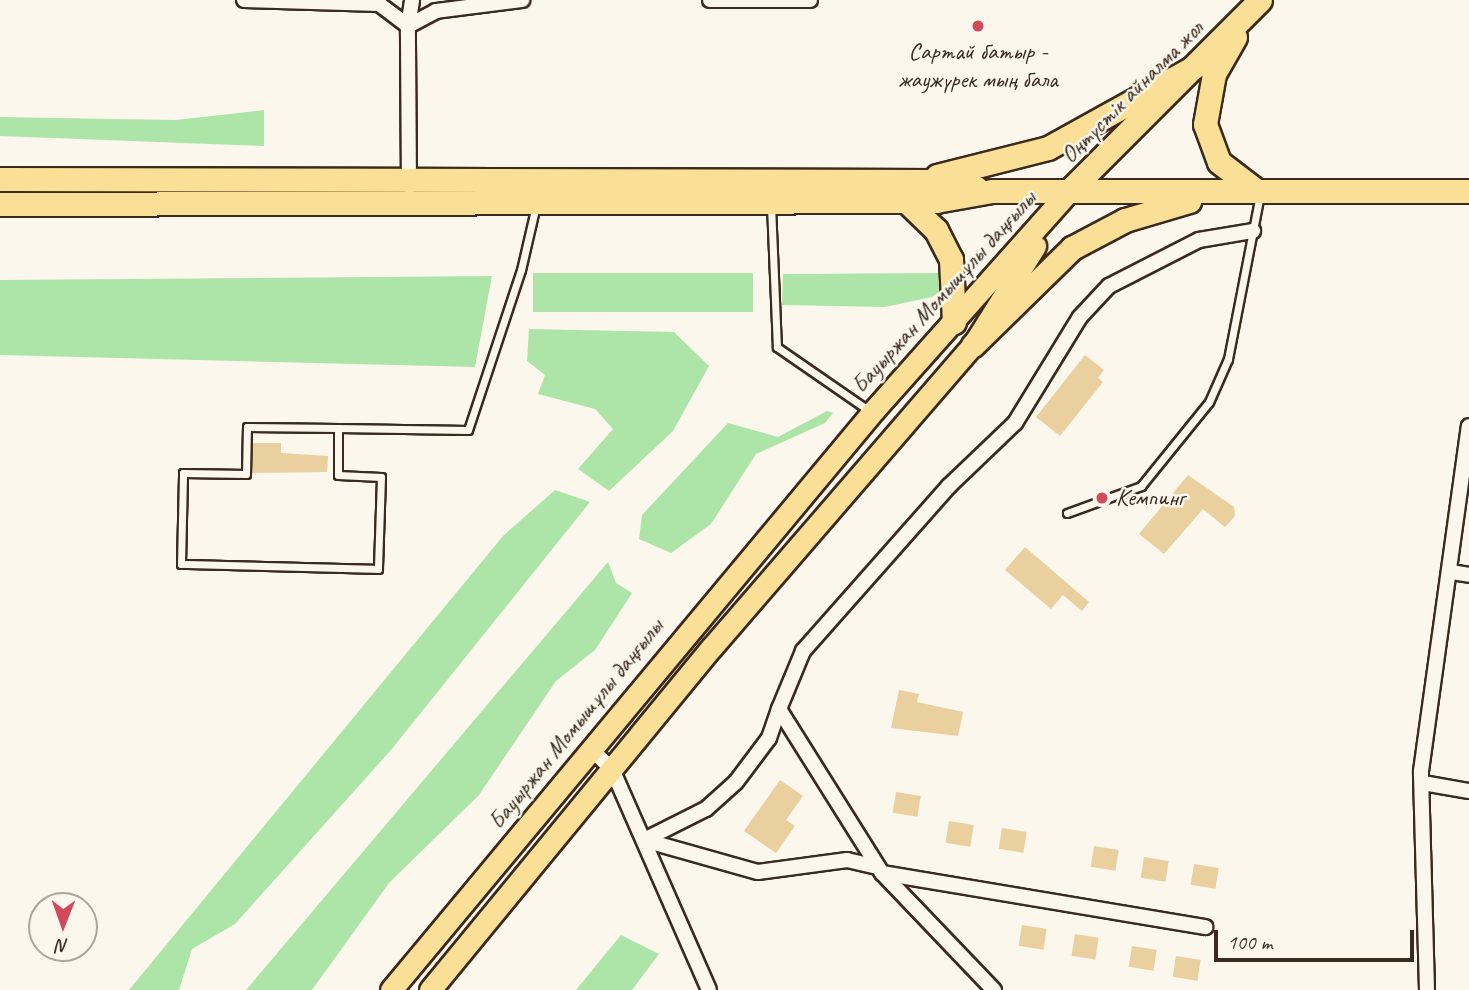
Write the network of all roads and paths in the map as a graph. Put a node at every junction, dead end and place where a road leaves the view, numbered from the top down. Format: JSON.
{"nodes":[{"id":1,"x":244,"y":0,"type":"edge"},
{"id":2,"x":412,"y":0,"type":"edge"},
{"id":3,"x":522,"y":0,"type":"edge"},
{"id":4,"x":710,"y":0,"type":"edge"},
{"id":5,"x":810,"y":0,"type":"edge"},
{"id":6,"x":351,"y":1,"type":"edge"},
{"id":7,"x":1256,"y":5,"type":"edge"},
{"id":8,"x":408,"y":26,"type":"junction"},
{"id":9,"x":1194,"y":67,"type":"junction"},
{"id":10,"x":409,"y":176,"type":"junction"},
{"id":11,"x":0,"y":179,"type":"edge"},
{"id":12,"x":908,"y":191,"type":"junction"},
{"id":13,"x":1069,"y":191,"type":"junction"},
{"id":14,"x":1469,"y":191,"type":"edge"},
{"id":15,"x":1260,"y":193,"type":"junction"},
{"id":16,"x":408,"y":201,"type":"junction"},
{"id":17,"x":536,"y":201,"type":"junction"},
{"id":18,"x":771,"y":201,"type":"junction"},
{"id":19,"x":0,"y":204,"type":"edge"},
{"id":20,"x":1253,"y":231,"type":"junction"},
{"id":21,"x":954,"y":321,"type":"junction"},
{"id":22,"x":973,"y":345,"type":"junction"},
{"id":23,"x":872,"y":413,"type":"junction"},
{"id":24,"x":1469,"y":426,"type":"edge"},
{"id":25,"x":338,"y":428,"type":"junction"},
{"id":26,"x":1067,"y":513,"type":"dead end"},
{"id":27,"x":1451,"y":572,"type":"junction"},
{"id":28,"x":1469,"y":575,"type":"edge"},
{"id":29,"x":779,"y":709,"type":"junction"},
{"id":30,"x":591,"y":748,"type":"junction"},
{"id":31,"x":612,"y":769,"type":"junction"},
{"id":32,"x":1423,"y":783,"type":"junction"},
{"id":33,"x":1469,"y":791,"type":"edge"},
{"id":34,"x":644,"y":840,"type":"junction"},
{"id":35,"x":880,"y":870,"type":"junction"},
{"id":36,"x":1206,"y":927,"type":"dead end"},
{"id":37,"x":391,"y":990,"type":"edge"},
{"id":38,"x":430,"y":990,"type":"edge"},
{"id":39,"x":709,"y":990,"type":"edge"},
{"id":40,"x":994,"y":990,"type":"edge"},
{"id":41,"x":1427,"y":990,"type":"edge"}],
"edges":[{"from":1,"to":6,"type":"street"},
{"from":2,"to":8,"type":"street"},
{"from":3,"to":8,"type":"street"},
{"from":4,"to":5,"type":"street"},
{"from":6,"to":8,"type":"street"},
{"from":7,"to":9,"type":"highway","name":"Оңтүстік айналма жол"},
{"from":7,"to":15,"type":"highway"},
{"from":8,"to":10,"type":"street"},
{"from":9,"to":12,"type":"highway"},
{"from":9,"to":13,"type":"highway","name":"Оңтүстік айналма жол"},
{"from":10,"to":11,"type":"highway"},
{"from":10,"to":12,"type":"highway"},
{"from":10,"to":16,"type":"street"},
{"from":12,"to":13,"type":"highway"},
{"from":12,"to":18,"type":"highway"},
{"from":12,"to":21,"type":"highway"},
{"from":13,"to":15,"type":"highway"},
{"from":13,"to":21,"type":"main road","name":"Бауыржан Момышұлы даңғылы"},
{"from":13,"to":22,"type":"main road","name":"Бауыржан Момышұлы даңғылы"},
{"from":14,"to":15,"type":"highway"},
{"from":15,"to":20,"type":"lane"},
{"from":15,"to":22,"type":"highway"},
{"from":16,"to":17,"type":"highway"},
{"from":16,"to":19,"type":"highway"},
{"from":17,"to":18,"type":"highway"},
{"from":17,"to":25,"type":"lane"},
{"from":18,"to":23,"type":"lane"},
{"from":20,"to":26,"type":"lane"},
{"from":20,"to":29,"type":"street"},
{"from":21,"to":23,"type":"main road","name":"Бауыржан Момышұлы даңғылы"},
{"from":22,"to":31,"type":"main road","name":"Бауыржан Момышұлы даңғылы"},
{"from":23,"to":30,"type":"main road","name":"Бауыржан Момышұлы даңғылы"},
{"from":24,"to":27,"type":"street"},
{"from":25,"to":25,"type":"lane"},
{"from":27,"to":28,"type":"street"},
{"from":27,"to":32,"type":"street"},
{"from":29,"to":34,"type":"street"},
{"from":29,"to":35,"type":"street"},
{"from":30,"to":31,"type":"street"},
{"from":30,"to":37,"type":"main road","name":"Бауыржан Момышұлы даңғылы"},
{"from":31,"to":34,"type":"street"},
{"from":31,"to":38,"type":"main road","name":"Бауыржан Момышұлы даңғылы"},
{"from":32,"to":33,"type":"street"},
{"from":32,"to":41,"type":"street"},
{"from":34,"to":35,"type":"street"},
{"from":34,"to":39,"type":"street"},
{"from":35,"to":36,"type":"street"},
{"from":35,"to":40,"type":"street"}]}
